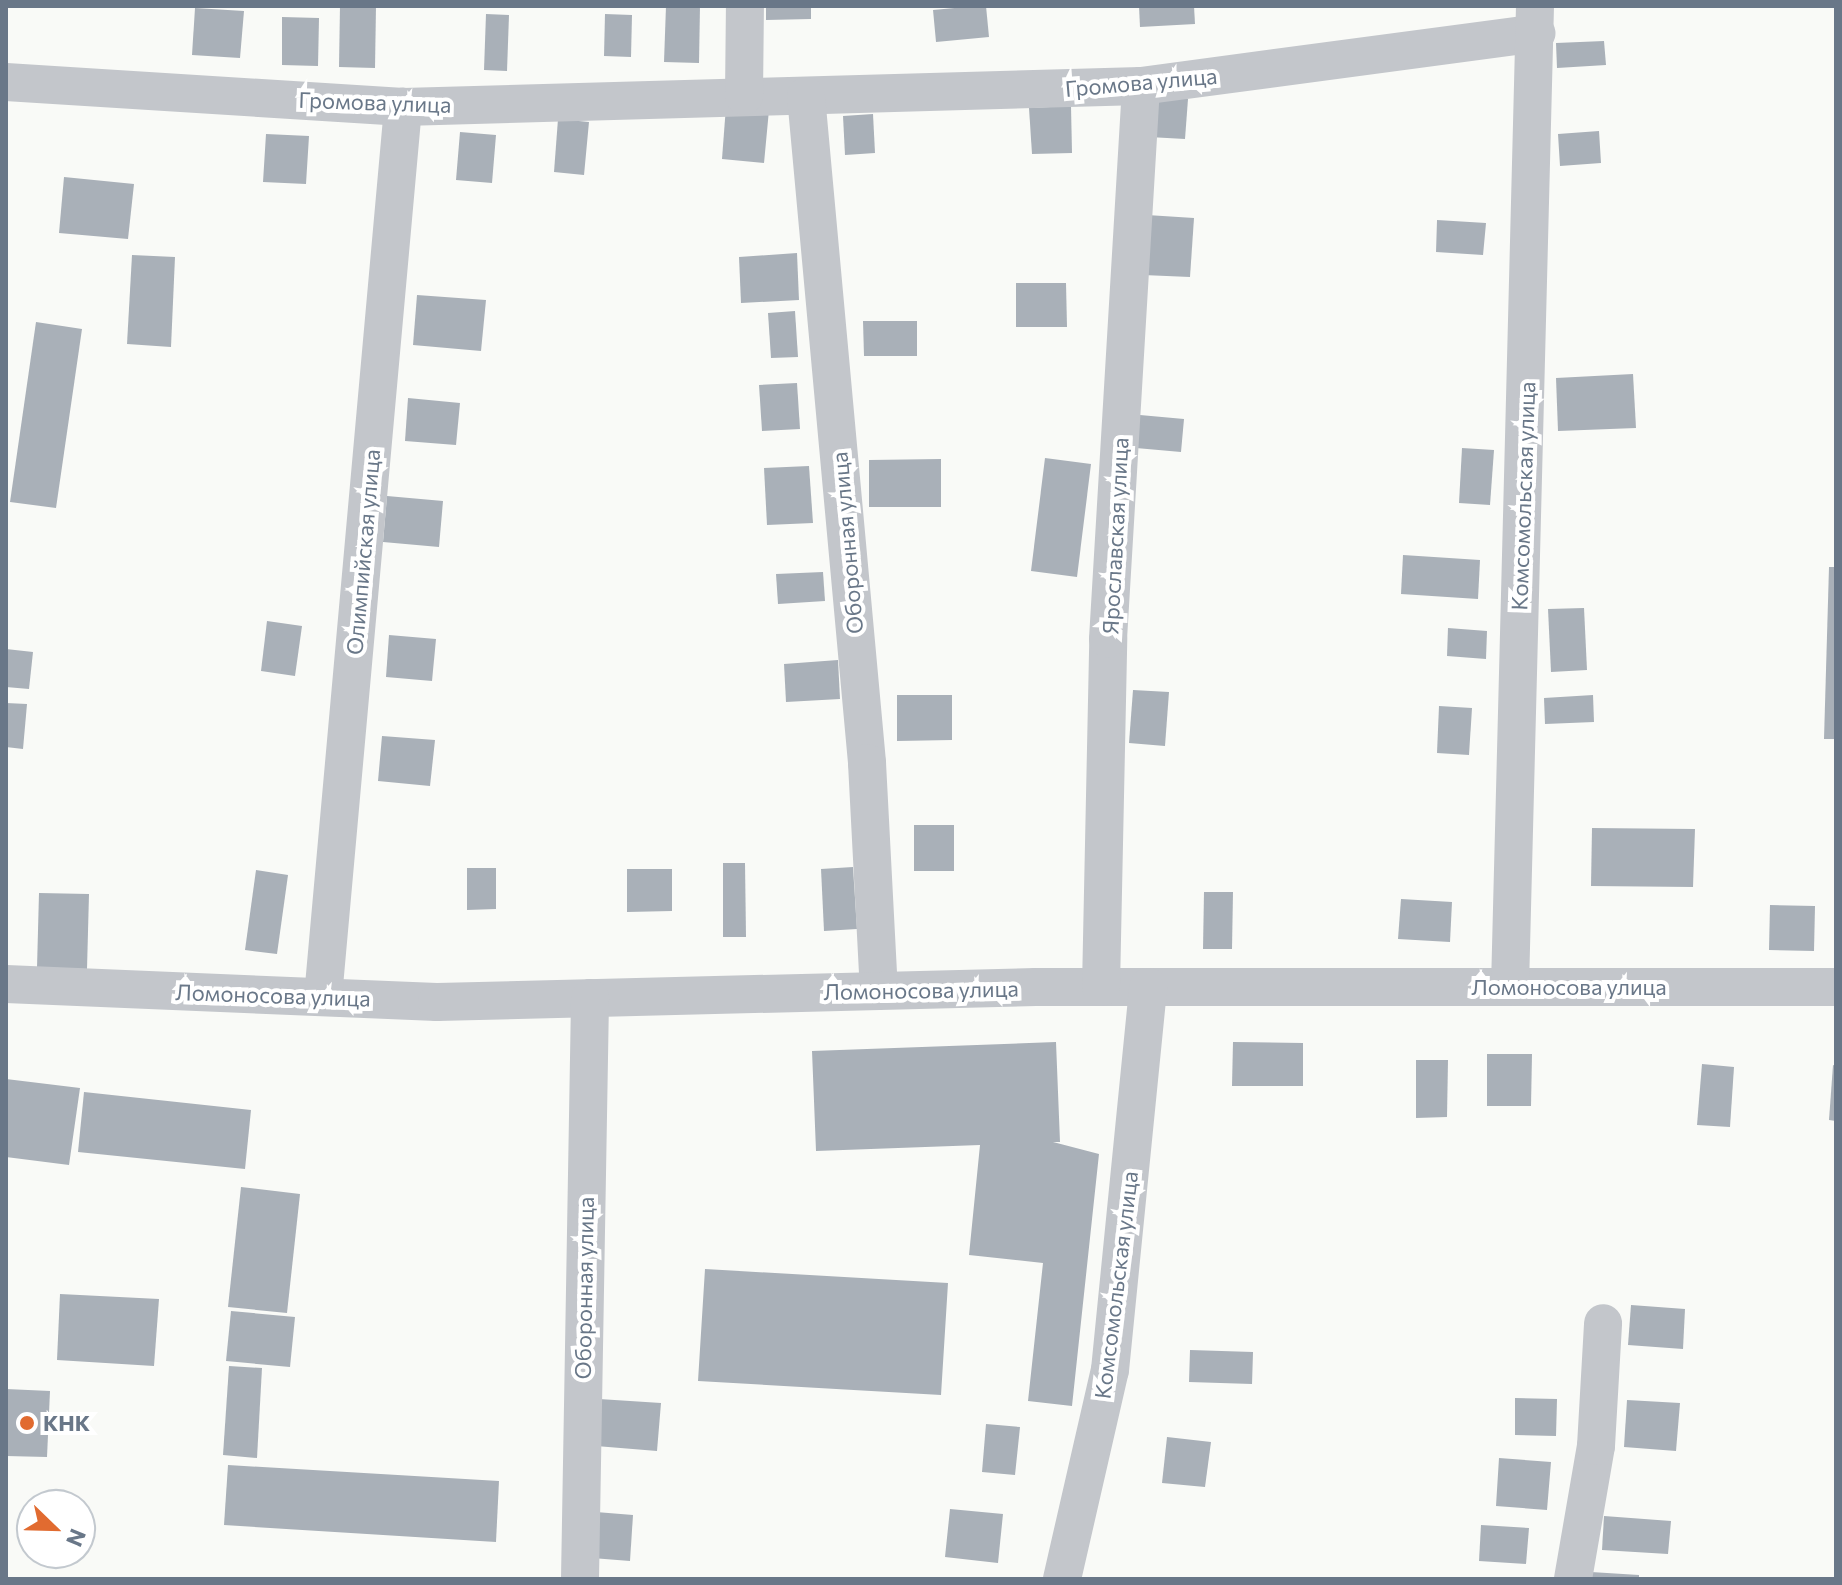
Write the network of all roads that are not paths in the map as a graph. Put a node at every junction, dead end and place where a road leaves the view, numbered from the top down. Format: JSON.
{"nodes":[{"id":1,"x":745,"y":6,"type":"edge"},
{"id":2,"x":1536,"y":19,"type":"edge"},
{"id":3,"x":6,"y":82,"type":"edge"},
{"id":4,"x":1141,"y":86,"type":"junction"},
{"id":5,"x":744,"y":96,"type":"junction"},
{"id":6,"x":806,"y":96,"type":"junction"},
{"id":7,"x":403,"y":107,"type":"junction"},
{"id":8,"x":6,"y":984,"type":"edge"},
{"id":9,"x":1101,"y":987,"type":"junction"},
{"id":10,"x":1148,"y":987,"type":"junction"},
{"id":11,"x":1510,"y":987,"type":"junction"},
{"id":12,"x":1836,"y":987,"type":"edge"},
{"id":13,"x":879,"y":991,"type":"junction"},
{"id":14,"x":323,"y":997,"type":"junction"},
{"id":15,"x":590,"y":998,"type":"junction"},
{"id":16,"x":1603,"y":1323,"type":"dead end"},
{"id":17,"x":580,"y":1579,"type":"edge"},
{"id":18,"x":1062,"y":1579,"type":"edge"},
{"id":19,"x":1573,"y":1579,"type":"edge"}],
"edges":[{"from":1,"to":5,"type":"street"},
{"from":2,"to":4,"type":"street","name":"Громова улица"},
{"from":2,"to":11,"type":"street","name":"Комсомольская улица"},
{"from":3,"to":7,"type":"street","name":"Громова улица"},
{"from":4,"to":6,"type":"street","name":"Громова улица"},
{"from":4,"to":9,"type":"street","name":"Ярославская улица"},
{"from":5,"to":6,"type":"street","name":"Громова улица"},
{"from":5,"to":7,"type":"street","name":"Громова улица"},
{"from":6,"to":13,"type":"street","name":"Оборонная улица"},
{"from":7,"to":14,"type":"street","name":"Олимпийская улица"},
{"from":8,"to":14,"type":"street","name":"Ломоносова улица"},
{"from":9,"to":10,"type":"street","name":"Ломоносова улица"},
{"from":9,"to":13,"type":"street","name":"Ломоносова улица"},
{"from":10,"to":11,"type":"street","name":"Ломоносова улица"},
{"from":10,"to":18,"type":"street","name":"Комсомольская улица"},
{"from":11,"to":12,"type":"street","name":"Ломоносова улица"},
{"from":13,"to":15,"type":"street","name":"Ломоносова улица"},
{"from":14,"to":15,"type":"street","name":"Ломоносова улица"},
{"from":15,"to":17,"type":"street","name":"Оборонная улица"},
{"from":16,"to":19,"type":"street"}]}
